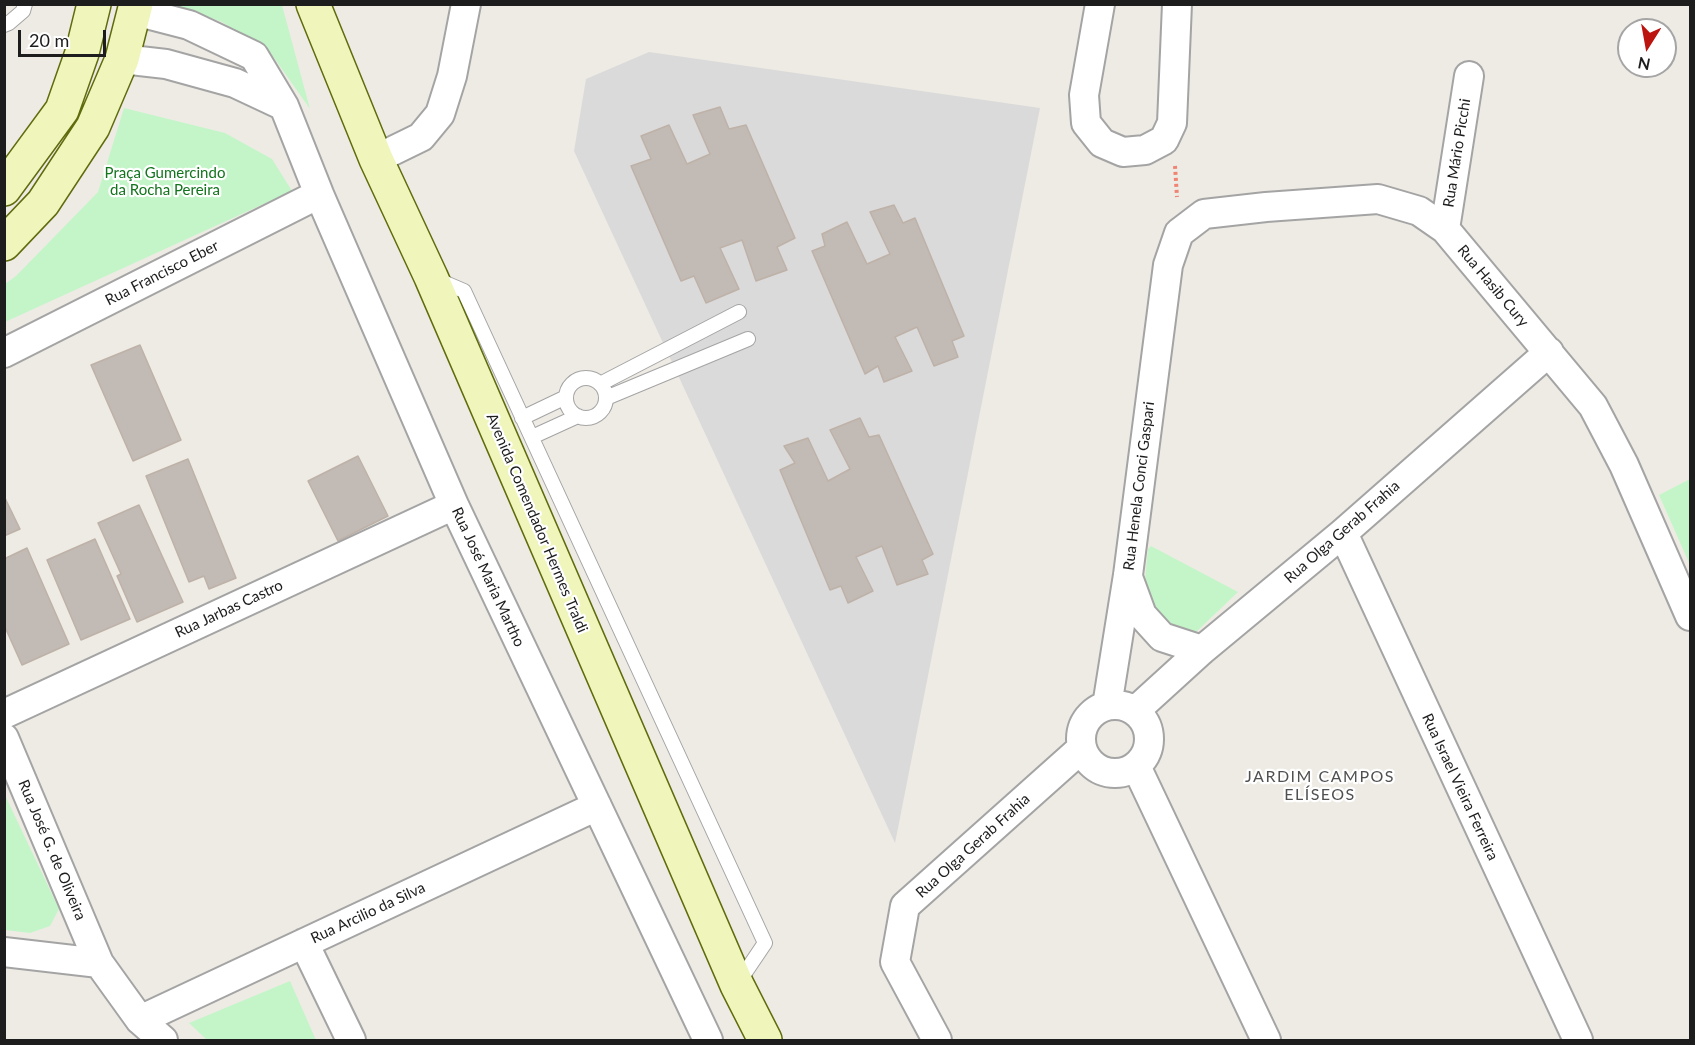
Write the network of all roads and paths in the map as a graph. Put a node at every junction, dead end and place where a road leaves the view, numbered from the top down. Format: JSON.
{"nodes":[{"id":1,"x":26,"y":4,"type":"edge"},
{"id":2,"x":94,"y":4,"type":"edge"},
{"id":3,"x":313,"y":4,"type":"edge"},
{"id":4,"x":466,"y":4,"type":"edge"},
{"id":5,"x":1100,"y":4,"type":"edge"},
{"id":6,"x":1177,"y":4,"type":"edge"},
{"id":7,"x":136,"y":8,"type":"edge"},
{"id":8,"x":4,"y":25,"type":"edge"},
{"id":9,"x":122,"y":59,"type":"junction"},
{"id":10,"x":1469,"y":76,"type":"dead end"},
{"id":11,"x":284,"y":106,"type":"junction"},
{"id":12,"x":1172,"y":123,"type":"junction"},
{"id":13,"x":376,"y":159,"type":"junction"},
{"id":14,"x":4,"y":189,"type":"edge"},
{"id":15,"x":320,"y":194,"type":"junction"},
{"id":16,"x":1445,"y":229,"type":"junction"},
{"id":17,"x":1179,"y":233,"type":"junction"},
{"id":18,"x":4,"y":244,"type":"edge"},
{"id":19,"x":431,"y":277,"type":"junction"},
{"id":20,"x":739,"y":312,"type":"dead end"},
{"id":21,"x":748,"y":339,"type":"dead end"},
{"id":22,"x":1549,"y":352,"type":"junction"},
{"id":23,"x":4,"y":353,"type":"edge"},
{"id":24,"x":600,"y":384,"type":"junction"},
{"id":25,"x":566,"y":398,"type":"junction"},
{"id":26,"x":606,"y":398,"type":"junction"},
{"id":27,"x":578,"y":416,"type":"junction"},
{"id":28,"x":522,"y":418,"type":"junction"},
{"id":29,"x":531,"y":437,"type":"junction"},
{"id":30,"x":454,"y":505,"type":"junction"},
{"id":31,"x":1343,"y":533,"type":"junction"},
{"id":32,"x":1128,"y":575,"type":"junction"},
{"id":33,"x":1690,"y":616,"type":"edge"},
{"id":34,"x":1202,"y":650,"type":"junction"},
{"id":35,"x":1121,"y":709,"type":"junction"},
{"id":36,"x":4,"y":714,"type":"edge"},
{"id":37,"x":4,"y":738,"type":"edge"},
{"id":38,"x":1082,"y":748,"type":"junction"},
{"id":39,"x":1136,"y":766,"type":"junction"},
{"id":40,"x":597,"y":806,"type":"junction"},
{"id":41,"x":304,"y":943,"type":"junction"},
{"id":42,"x":4,"y":952,"type":"edge"},
{"id":43,"x":99,"y":963,"type":"junction"},
{"id":44,"x":737,"y":985,"type":"junction"},
{"id":45,"x":140,"y":1020,"type":"junction"},
{"id":46,"x":163,"y":1041,"type":"edge"},
{"id":47,"x":351,"y":1041,"type":"edge"},
{"id":48,"x":708,"y":1041,"type":"edge"},
{"id":49,"x":765,"y":1041,"type":"edge"},
{"id":50,"x":938,"y":1041,"type":"edge"},
{"id":51,"x":1266,"y":1041,"type":"edge"},
{"id":52,"x":1578,"y":1041,"type":"edge"}],
"edges":[{"from":1,"to":8,"type":"lane"},
{"from":2,"to":14,"type":"main road"},
{"from":3,"to":13,"type":"main road","name":"Avenida Comendador Hermes Traldi"},
{"from":4,"to":13,"type":"street"},
{"from":5,"to":12,"type":"street"},
{"from":6,"to":12,"type":"street"},
{"from":7,"to":9,"type":"main road"},
{"from":7,"to":11,"type":"street","name":"Rua José Maria Martho"},
{"from":9,"to":11,"type":"street"},
{"from":9,"to":18,"type":"main road"},
{"from":10,"to":16,"type":"street","name":"Rua Mário Picchi"},
{"from":11,"to":15,"type":"street","name":"Rua José Maria Martho"},
{"from":12,"to":17,"type":"path"},
{"from":13,"to":19,"type":"main road","name":"Avenida Comendador Hermes Traldi"},
{"from":15,"to":23,"type":"street","name":"Rua Francisco Eber"},
{"from":15,"to":30,"type":"street","name":"Rua José Maria Martho"},
{"from":16,"to":17,"type":"street","name":"Rua Hasib Cury"},
{"from":16,"to":22,"type":"street","name":"Rua Hasib Cury"},
{"from":17,"to":32,"type":"street","name":"Rua Henela Conci Gaspari"},
{"from":19,"to":28,"type":"lane"},
{"from":19,"to":44,"type":"main road","name":"Avenida Comendador Hermes Traldi"},
{"from":20,"to":24,"type":"lane"},
{"from":21,"to":26,"type":"lane"},
{"from":22,"to":31,"type":"street","name":"Rua Olga Gerab Frahia"},
{"from":22,"to":33,"type":"street","name":"Rua Hasib Cury"},
{"from":24,"to":25,"type":"lane"},
{"from":24,"to":26,"type":"lane"},
{"from":25,"to":27,"type":"lane"},
{"from":25,"to":28,"type":"lane"},
{"from":26,"to":27,"type":"lane"},
{"from":27,"to":29,"type":"lane"},
{"from":28,"to":29,"type":"lane"},
{"from":29,"to":44,"type":"lane"},
{"from":30,"to":36,"type":"street","name":"Rua Jarbas Castro"},
{"from":30,"to":40,"type":"street","name":"Rua José Maria Martho"},
{"from":31,"to":34,"type":"street","name":"Rua Olga Gerab Frahia"},
{"from":31,"to":52,"type":"street","name":"Rua Israel Vieira Ferreira"},
{"from":32,"to":34,"type":"street"},
{"from":32,"to":35,"type":"street","name":"Rua Henela Conci Gaspari"},
{"from":34,"to":35,"type":"street","name":"Rua Olga Gerab Frahia"},
{"from":35,"to":38,"type":"street"},
{"from":35,"to":39,"type":"street"},
{"from":37,"to":43,"type":"street","name":"Rua José G. de Oliveira"},
{"from":38,"to":39,"type":"street"},
{"from":38,"to":50,"type":"street","name":"Rua Olga Gerab Frahia"},
{"from":39,"to":51,"type":"street"},
{"from":40,"to":41,"type":"street","name":"Rua Arcilio da Silva"},
{"from":40,"to":48,"type":"street","name":"Rua José Maria Martho"},
{"from":41,"to":45,"type":"street","name":"Rua Arcilio da Silva"},
{"from":41,"to":47,"type":"street"},
{"from":42,"to":43,"type":"street"},
{"from":43,"to":45,"type":"street","name":"Rua José G. de Oliveira"},
{"from":44,"to":49,"type":"main road","name":"Avenida Comendador Hermes Traldi"},
{"from":45,"to":46,"type":"street","name":"Rua José G. de Oliveira"}]}
